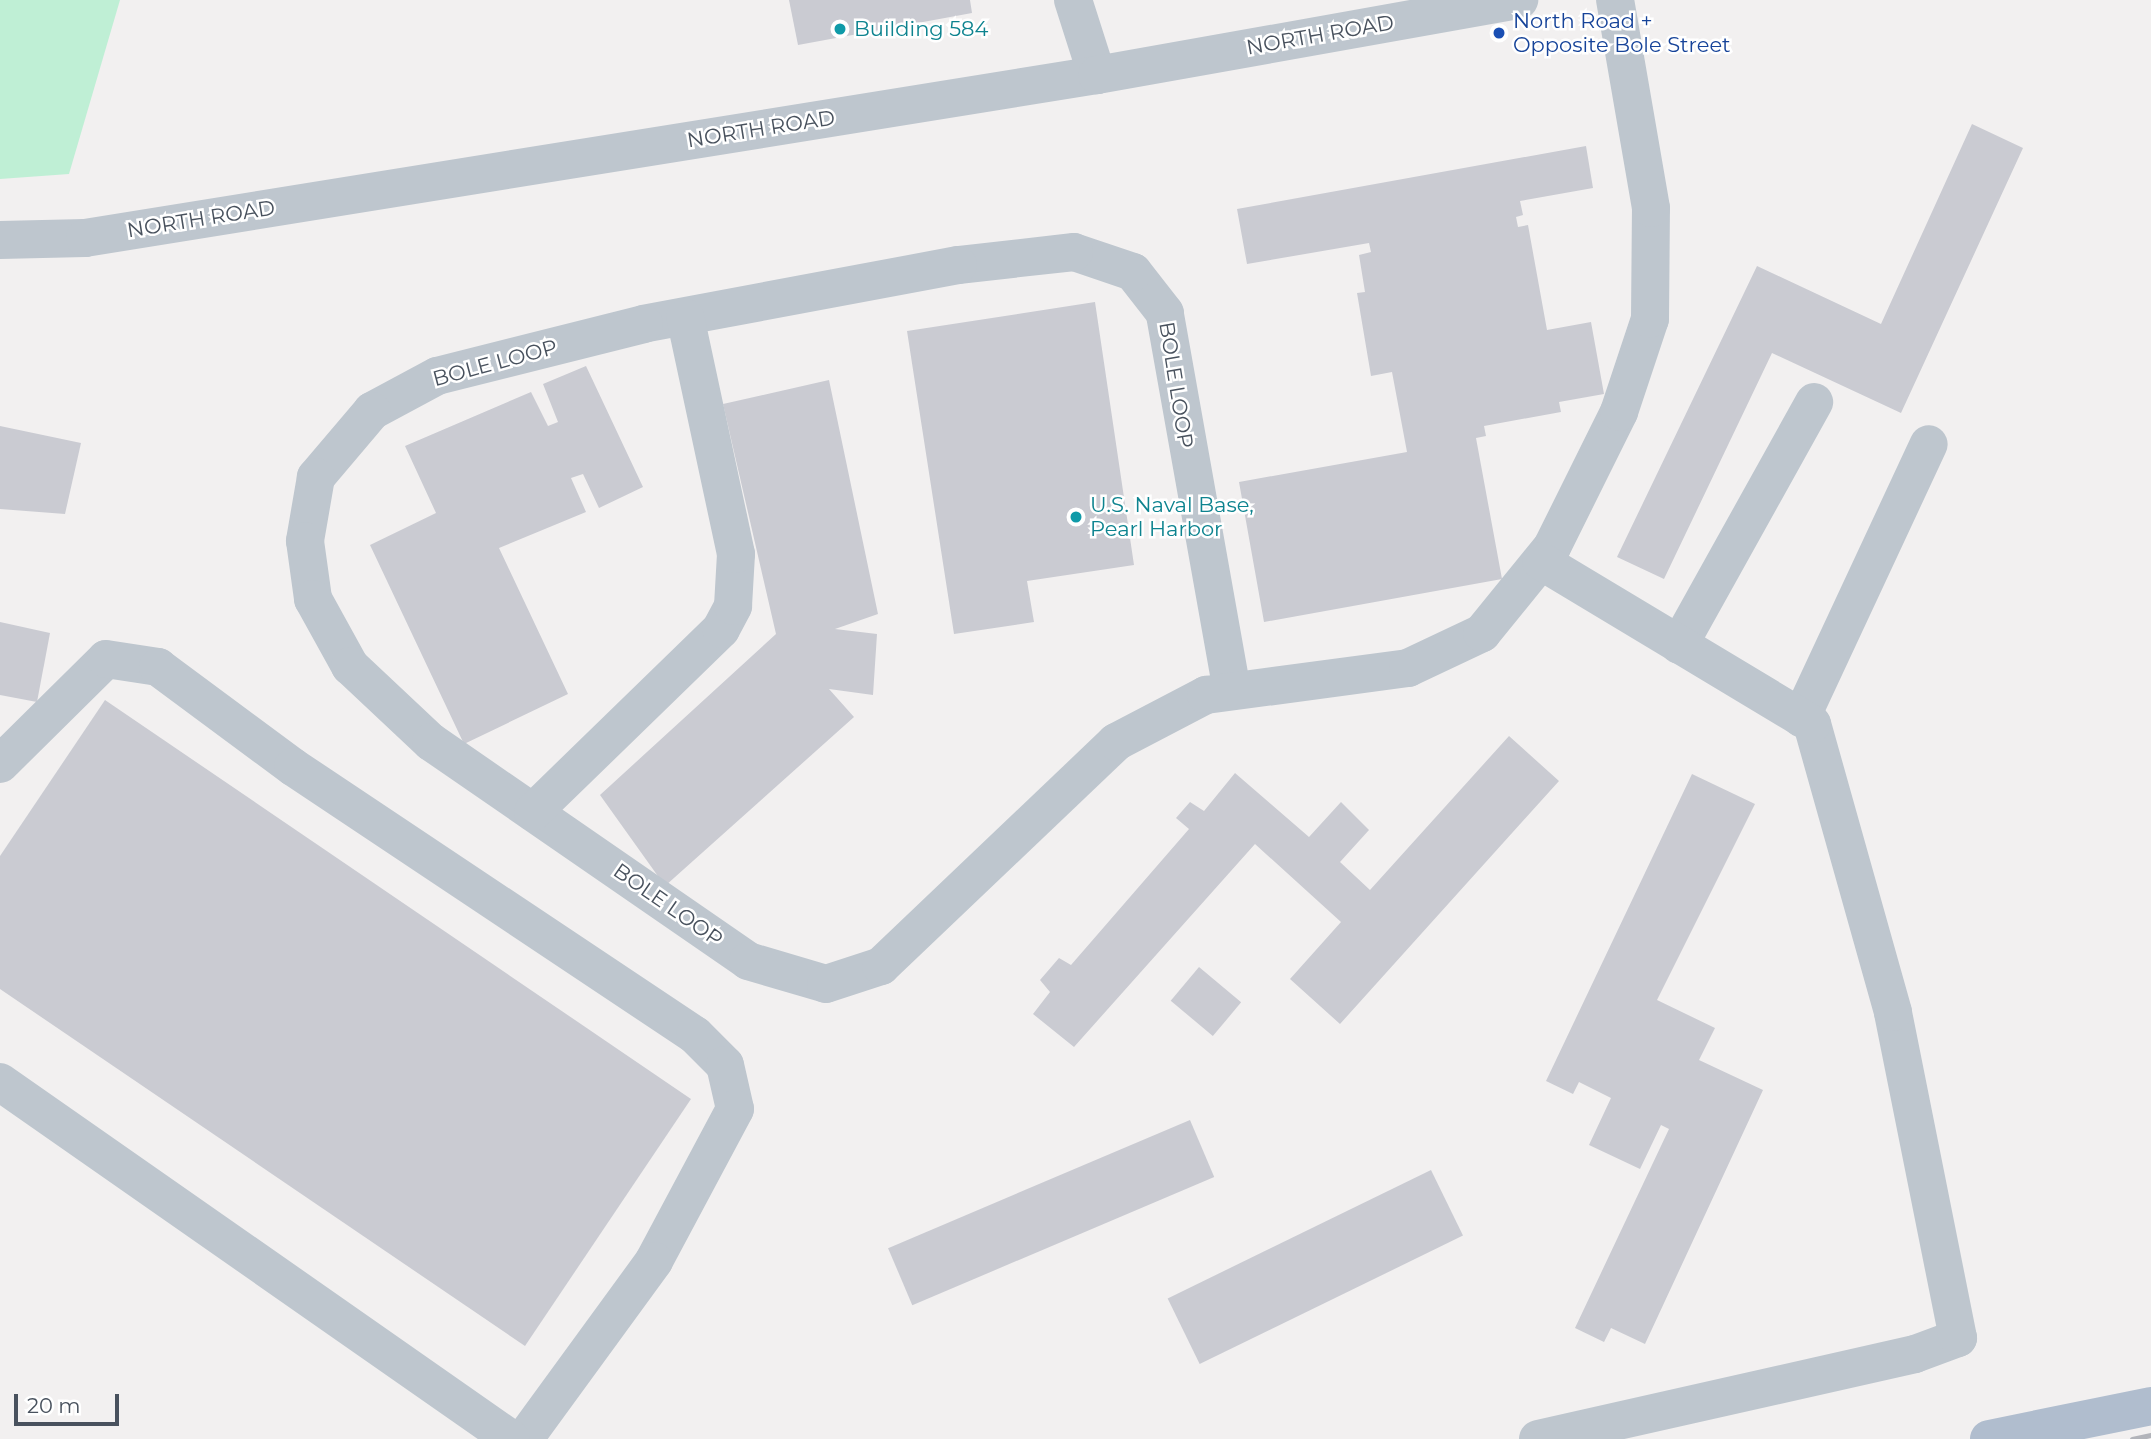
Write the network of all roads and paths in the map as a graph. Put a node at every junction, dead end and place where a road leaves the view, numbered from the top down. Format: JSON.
{"nodes":[{"id":1,"x":1073,"y":0,"type":"edge"},
{"id":2,"x":1519,"y":0,"type":"edge"},
{"id":3,"x":1615,"y":0,"type":"edge"},
{"id":4,"x":1097,"y":75,"type":"junction"},
{"id":5,"x":6,"y":244,"type":"edge"},
{"id":6,"x":685,"y":317,"type":"junction"},
{"id":7,"x":1814,"y":402,"type":"dead end"},
{"id":8,"x":1929,"y":444,"type":"dead end"},
{"id":9,"x":1541,"y":561,"type":"junction"},
{"id":10,"x":1679,"y":645,"type":"junction"},
{"id":11,"x":1232,"y":691,"type":"junction"},
{"id":12,"x":1801,"y":718,"type":"junction"},
{"id":13,"x":0,"y":764,"type":"edge"},
{"id":14,"x":533,"y":812,"type":"junction"},
{"id":15,"x":0,"y":1082,"type":"edge"},
{"id":16,"x":2151,"y":1406,"type":"edge"},
{"id":17,"x":511,"y":1439,"type":"edge"},
{"id":18,"x":524,"y":1439,"type":"edge"},
{"id":19,"x":1538,"y":1439,"type":"edge"},
{"id":20,"x":1989,"y":1439,"type":"edge"}],
"edges":[{"from":1,"to":4,"type":"street"},
{"from":2,"to":4,"type":"street","name":"NORTH ROAD"},
{"from":3,"to":9,"type":"street","name":"BOLE LOOP"},
{"from":4,"to":5,"type":"street","name":"NORTH ROAD"},
{"from":6,"to":11,"type":"street","name":"BOLE LOOP"},
{"from":6,"to":14,"type":"street"},
{"from":6,"to":14,"type":"street","name":"BOLE LOOP"},
{"from":7,"to":10,"type":"street"},
{"from":8,"to":12,"type":"street"},
{"from":9,"to":10,"type":"street"},
{"from":9,"to":11,"type":"street","name":"BOLE LOOP"},
{"from":10,"to":12,"type":"street"},
{"from":11,"to":14,"type":"street","name":"BOLE LOOP"},
{"from":12,"to":19,"type":"street"},
{"from":13,"to":18,"type":"street"},
{"from":15,"to":17,"type":"street"},
{"from":16,"to":20,"type":"main road"}]}
